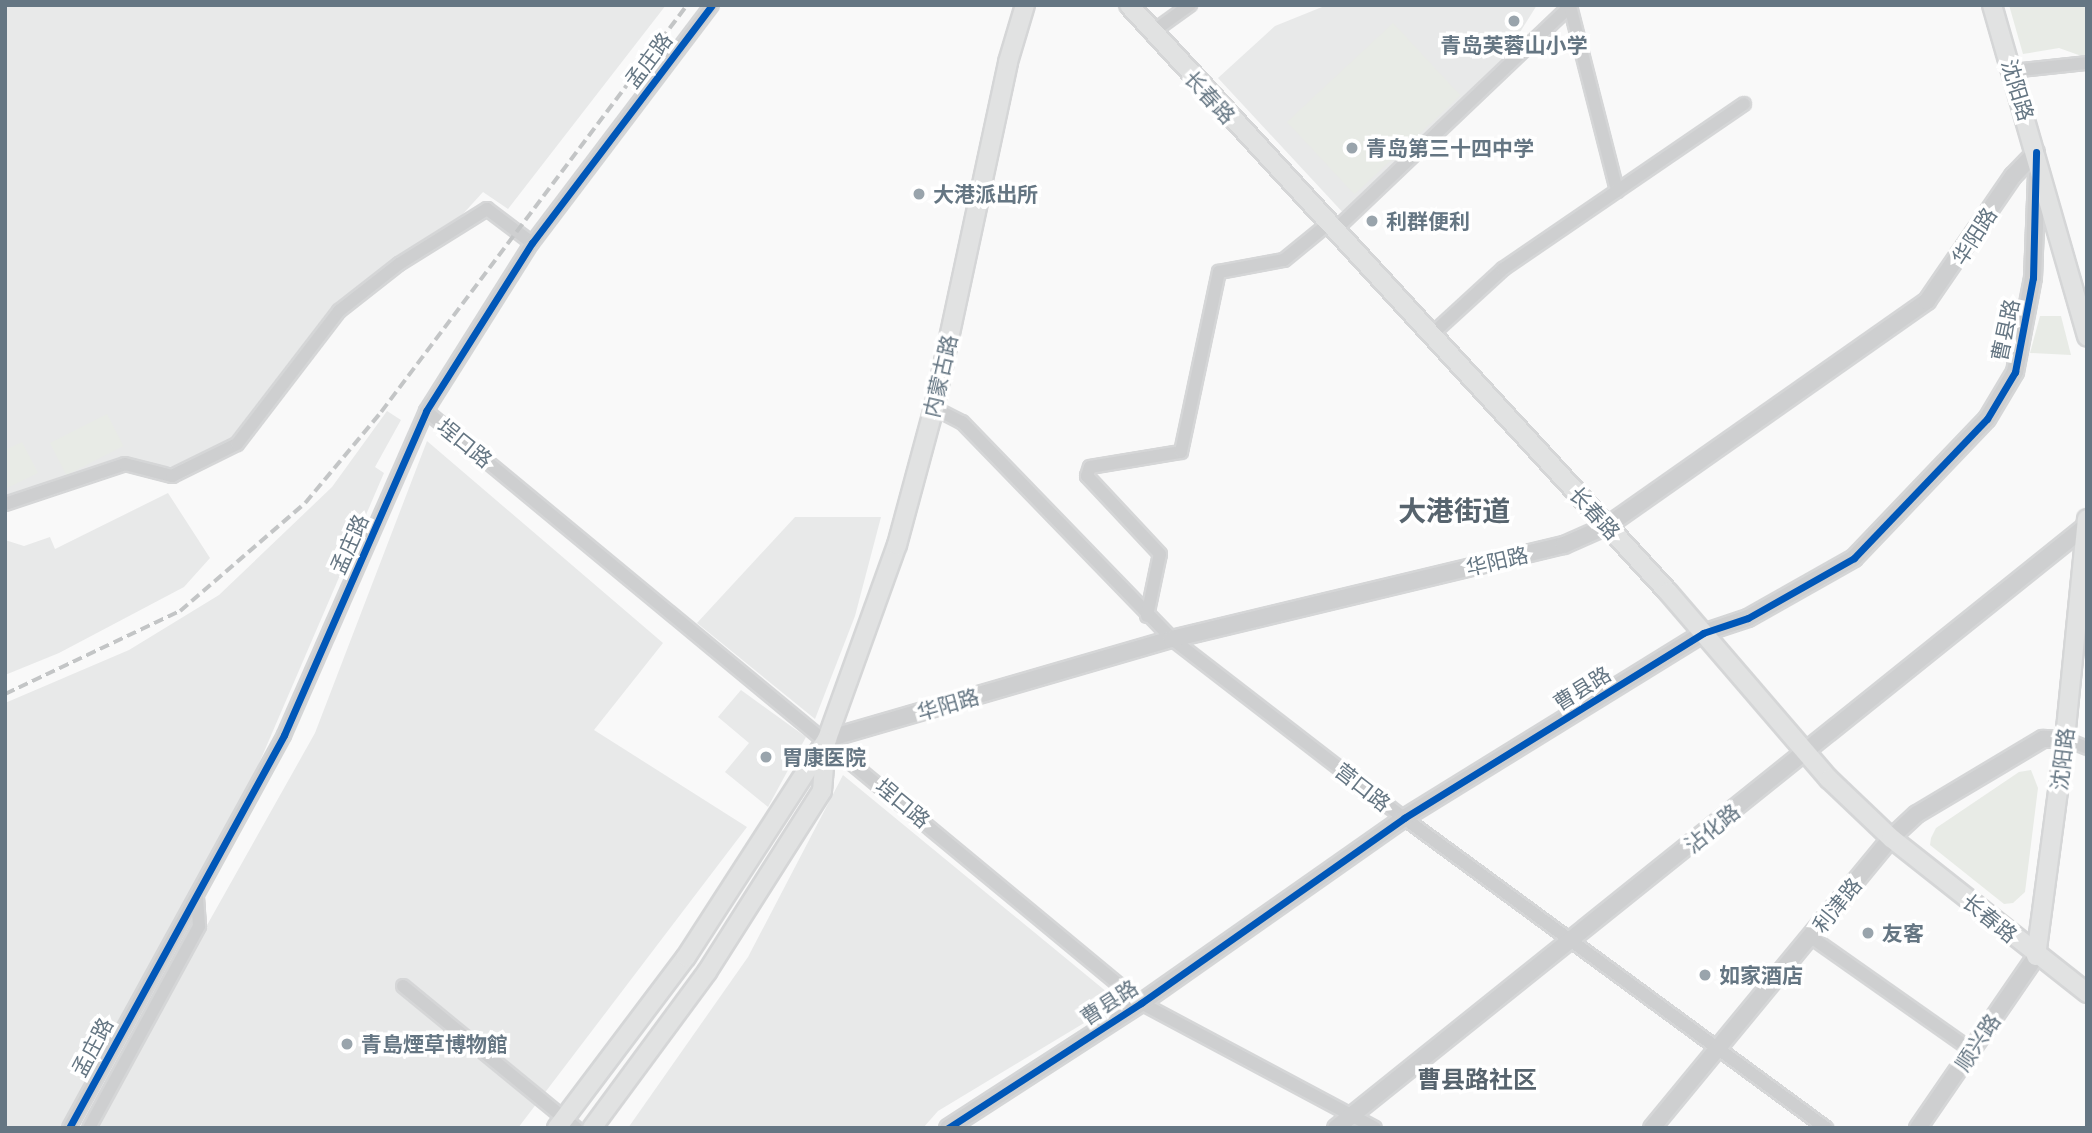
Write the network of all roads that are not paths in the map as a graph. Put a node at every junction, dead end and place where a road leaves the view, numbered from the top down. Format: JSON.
{"nodes":[{"id":1,"x":712,"y":5,"type":"edge"},
{"id":2,"x":1025,"y":5,"type":"edge"},
{"id":3,"x":1129,"y":5,"type":"edge"},
{"id":4,"x":1191,"y":5,"type":"edge"},
{"id":5,"x":1992,"y":5,"type":"edge"},
{"id":6,"x":1151,"y":33,"type":"junction"},
{"id":7,"x":2087,"y":63,"type":"edge"},
{"id":8,"x":2012,"y":71,"type":"junction"},
{"id":9,"x":1744,"y":104,"type":"dead end"},
{"id":10,"x":2036,"y":152,"type":"junction"},
{"id":11,"x":1617,"y":191,"type":"junction"},
{"id":12,"x":1331,"y":227,"type":"junction"},
{"id":13,"x":532,"y":243,"type":"junction"},
{"id":14,"x":1431,"y":335,"type":"junction"},
{"id":15,"x":2087,"y":337,"type":"edge"},
{"id":16,"x":934,"y":408,"type":"junction"},
{"id":17,"x":426,"y":411,"type":"junction"},
{"id":18,"x":5,"y":504,"type":"edge"},
{"id":19,"x":2087,"y":519,"type":"edge"},
{"id":20,"x":1607,"y":526,"type":"junction"},
{"id":21,"x":2086,"y":526,"type":"edge"},
{"id":22,"x":1147,"y":616,"type":"junction"},
{"id":23,"x":1703,"y":633,"type":"junction"},
{"id":24,"x":1172,"y":639,"type":"junction"},
{"id":25,"x":827,"y":739,"type":"junction"},
{"id":26,"x":2065,"y":739,"type":"junction"},
{"id":27,"x":1805,"y":747,"type":"junction"},
{"id":28,"x":2087,"y":748,"type":"edge"},
{"id":29,"x":1404,"y":818,"type":"junction"},
{"id":30,"x":1891,"y":838,"type":"junction"},
{"id":31,"x":197,"y":897,"type":"junction"},
{"id":32,"x":1811,"y":937,"type":"junction"},
{"id":33,"x":1572,"y":941,"type":"junction"},
{"id":34,"x":2036,"y":956,"type":"junction"},
{"id":35,"x":403,"y":986,"type":"dead end"},
{"id":36,"x":2087,"y":993,"type":"edge"},
{"id":37,"x":1141,"y":1003,"type":"junction"},
{"id":38,"x":1718,"y":1047,"type":"junction"},
{"id":39,"x":1971,"y":1050,"type":"junction"},
{"id":40,"x":1350,"y":1113,"type":"junction"},
{"id":41,"x":566,"y":1125,"type":"edge"},
{"id":42,"x":69,"y":1128,"type":"edge"},
{"id":43,"x":89,"y":1128,"type":"edge"},
{"id":44,"x":592,"y":1128,"type":"edge"},
{"id":45,"x":948,"y":1128,"type":"edge"},
{"id":46,"x":1336,"y":1128,"type":"edge"},
{"id":47,"x":1374,"y":1128,"type":"edge"},
{"id":48,"x":1652,"y":1128,"type":"edge"},
{"id":49,"x":1826,"y":1128,"type":"edge"},
{"id":50,"x":1918,"y":1128,"type":"edge"}],
"edges":[{"from":1,"to":13,"type":"street","name":"孟庄路"},
{"from":2,"to":16,"type":"main road","name":"内蒙古路"},
{"from":3,"to":6,"type":"main road","name":"长春路"},
{"from":4,"to":6,"type":"street"},
{"from":5,"to":8,"type":"main road","name":"沈阳路"},
{"from":6,"to":12,"type":"main road","name":"长春路"},
{"from":7,"to":8,"type":"street"},
{"from":8,"to":10,"type":"main road","name":"沈阳路"},
{"from":9,"to":11,"type":"street"},
{"from":10,"to":15,"type":"main road","name":"沈阳路"},
{"from":10,"to":20,"type":"street","name":"华阳路"},
{"from":10,"to":23,"type":"street","name":"曹县路"},
{"from":11,"to":12,"type":"street"},
{"from":11,"to":14,"type":"street"},
{"from":12,"to":14,"type":"main road","name":"长春路"},
{"from":12,"to":22,"type":"street"},
{"from":13,"to":17,"type":"street","name":"孟庄路"},
{"from":13,"to":18,"type":"street"},
{"from":14,"to":20,"type":"main road","name":"长春路"},
{"from":16,"to":22,"type":"street","name":"营口路"},
{"from":16,"to":25,"type":"main road","name":"内蒙古路"},
{"from":17,"to":25,"type":"street","name":"埕口路"},
{"from":17,"to":31,"type":"street","name":"孟庄路"},
{"from":19,"to":21,"type":"main road","name":"沈阳路"},
{"from":20,"to":23,"type":"main road","name":"长春路"},
{"from":20,"to":24,"type":"street","name":"华阳路"},
{"from":21,"to":26,"type":"main road","name":"沈阳路"},
{"from":21,"to":27,"type":"street","name":"沾化路"},
{"from":22,"to":24,"type":"street","name":"营口路"},
{"from":23,"to":27,"type":"main road","name":"长春路"},
{"from":23,"to":29,"type":"street","name":"曹县路"},
{"from":24,"to":25,"type":"street","name":"华阳路"},
{"from":24,"to":29,"type":"street","name":"营口路"},
{"from":25,"to":37,"type":"street","name":"埕口路"},
{"from":25,"to":41,"type":"main road"},
{"from":25,"to":44,"type":"main road"},
{"from":26,"to":28,"type":"street"},
{"from":26,"to":30,"type":"street","name":"利津路"},
{"from":26,"to":34,"type":"main road","name":"沈阳路"},
{"from":27,"to":30,"type":"main road","name":"长春路"},
{"from":27,"to":33,"type":"street","name":"沾化路"},
{"from":29,"to":33,"type":"street","name":"营口路"},
{"from":29,"to":37,"type":"street","name":"曹县路"},
{"from":30,"to":32,"type":"street","name":"利津路"},
{"from":30,"to":34,"type":"main road","name":"长春路"},
{"from":31,"to":42,"type":"street","name":"孟庄路"},
{"from":31,"to":43,"type":"street","name":"孟庄路"},
{"from":32,"to":38,"type":"street","name":"利津路"},
{"from":32,"to":39,"type":"street"},
{"from":33,"to":38,"type":"street","name":"营口路"},
{"from":33,"to":40,"type":"street","name":"沾化路"},
{"from":34,"to":36,"type":"main road","name":"长春路"},
{"from":34,"to":39,"type":"street","name":"顺兴路"},
{"from":35,"to":41,"type":"street"},
{"from":37,"to":40,"type":"street","name":"埕口路"},
{"from":37,"to":45,"type":"street","name":"曹县路"},
{"from":38,"to":48,"type":"street","name":"利津路"},
{"from":38,"to":49,"type":"street","name":"营口路"},
{"from":39,"to":50,"type":"street","name":"顺兴路"},
{"from":40,"to":46,"type":"street","name":"沾化路"},
{"from":40,"to":47,"type":"street","name":"埕口路"}]}
